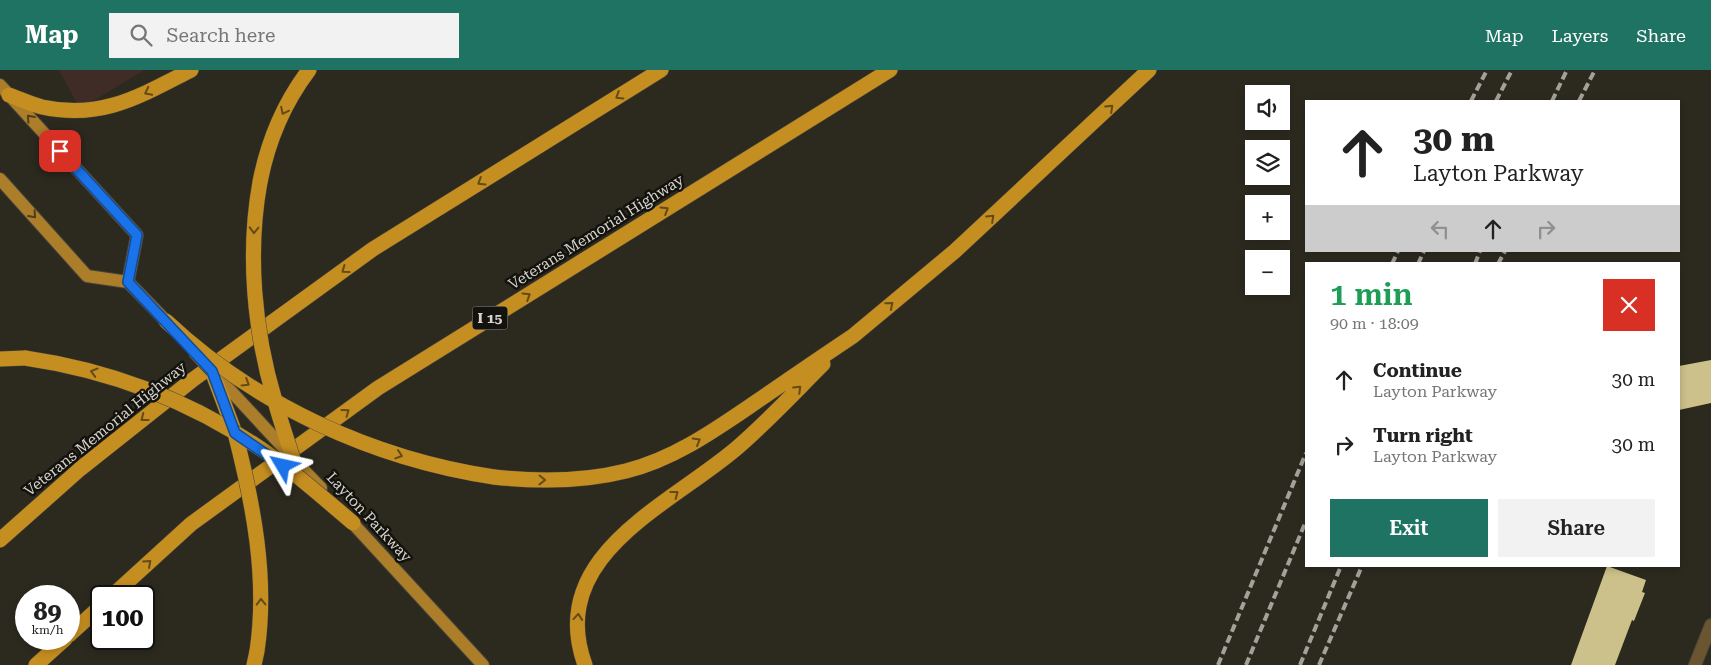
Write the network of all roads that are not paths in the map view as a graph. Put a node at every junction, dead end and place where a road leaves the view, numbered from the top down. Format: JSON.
{"nodes":[{"id":1,"x":191,"y":70,"type":"edge"},
{"id":2,"x":310,"y":70,"type":"edge"},
{"id":3,"x":661,"y":70,"type":"edge"},
{"id":4,"x":890,"y":70,"type":"edge"},
{"id":5,"x":1149,"y":70,"type":"edge"},
{"id":6,"x":5,"y":90,"type":"edge"},
{"id":7,"x":0,"y":179,"type":"edge"},
{"id":8,"x":128,"y":282,"type":"junction"},
{"id":9,"x":166,"y":320,"type":"junction"},
{"id":10,"x":853,"y":336,"type":"junction"},
{"id":11,"x":0,"y":358,"type":"edge"},
{"id":12,"x":212,"y":371,"type":"junction"},
{"id":13,"x":274,"y":400,"type":"junction"},
{"id":14,"x":235,"y":433,"type":"junction"},
{"id":15,"x":293,"y":459,"type":"junction"},
{"id":16,"x":353,"y":523,"type":"junction"},
{"id":17,"x":0,"y":540,"type":"edge"},
{"id":18,"x":124,"y":585,"type":"edge"},
{"id":19,"x":90,"y":616,"type":"edge"},
{"id":20,"x":80,"y":625,"type":"edge"},
{"id":21,"x":1711,"y":625,"type":"edge"},
{"id":22,"x":53,"y":650,"type":"edge"},
{"id":23,"x":255,"y":658,"type":"edge"},
{"id":24,"x":36,"y":665,"type":"edge"},
{"id":25,"x":484,"y":665,"type":"edge"},
{"id":26,"x":585,"y":665,"type":"edge"},
{"id":27,"x":1696,"y":665,"type":"edge"}],
"edges":[{"from":1,"to":6,"type":"highway","one_way":true},
{"from":2,"to":13,"type":"highway","one_way":true,"bridge":true},
{"from":3,"to":17,"type":"highway","name":"Veterans Memorial Highway","one_way":true},
{"from":18,"to":4,"type":"highway","name":"Veterans Memorial Highway","number":"I 15","one_way":true},
{"from":10,"to":5,"type":"highway","one_way":true},
{"from":8,"to":6,"type":"main road","one_way":true},
{"from":7,"to":8,"type":"main road","one_way":true},
{"from":8,"to":9,"type":"main road","name":"Layton Parkway"},
{"from":9,"to":12,"type":"main road","name":"Layton Parkway","bridge":true},
{"from":9,"to":13,"type":"highway","one_way":true,"bridge":true},
{"from":13,"to":10,"type":"highway","one_way":true,"bridge":true},
{"from":26,"to":10,"type":"highway","one_way":true},
{"from":14,"to":11,"type":"highway","one_way":true,"bridge":true},
{"from":12,"to":14,"type":"highway"},
{"from":12,"to":15,"type":"main road","name":"Layton Parkway","bridge":true},
{"from":13,"to":15,"type":"highway","bridge":true},
{"from":14,"to":16,"type":"highway","bridge":true},
{"from":23,"to":14,"type":"highway","one_way":true,"bridge":true},
{"from":15,"to":16,"type":"main road","name":"Layton Parkway","bridge":true},
{"from":16,"to":25,"type":"main road","name":"Layton Parkway"},
{"from":19,"to":20,"type":"highway"},
{"from":21,"to":27,"type":"street"},
{"from":22,"to":24,"type":"highway"}]}
